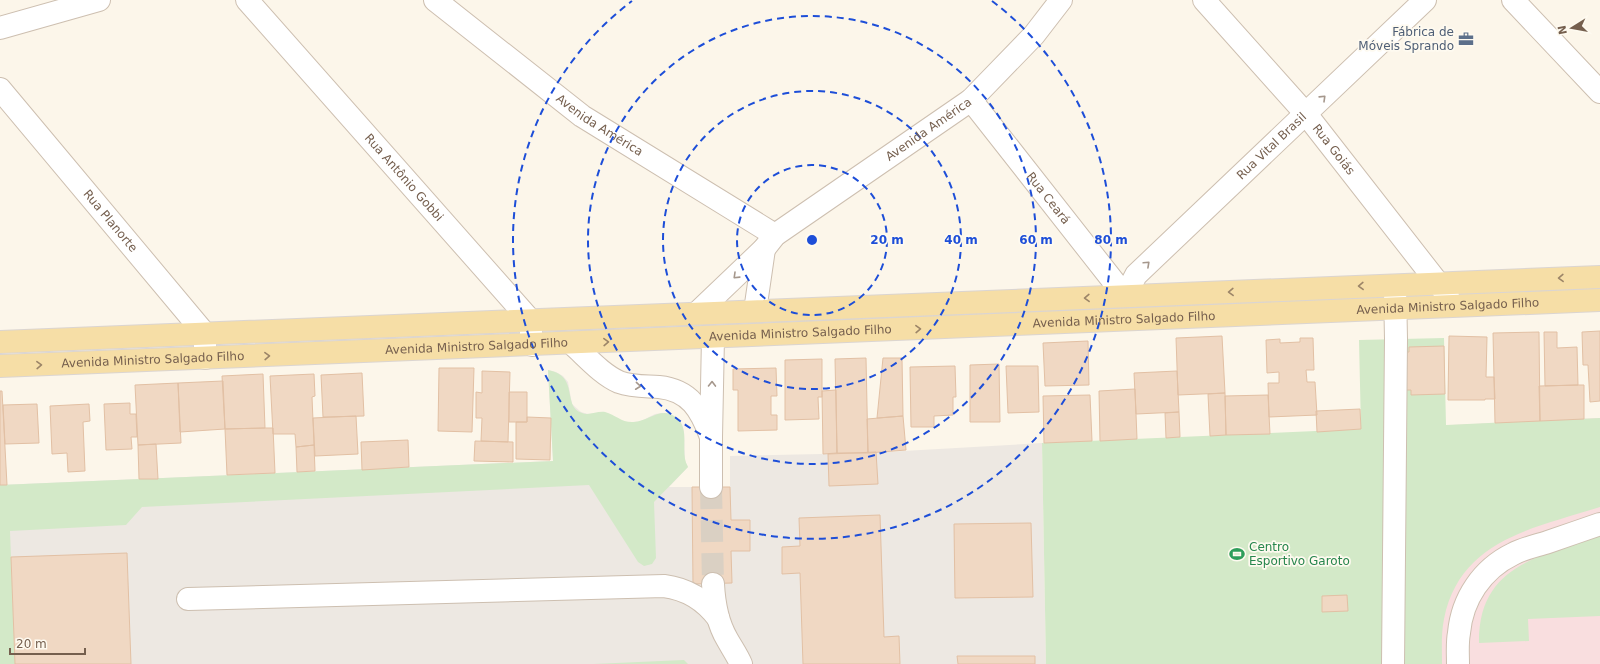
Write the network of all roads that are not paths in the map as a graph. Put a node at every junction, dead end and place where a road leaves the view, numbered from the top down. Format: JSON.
{"nodes":[{"id":1,"x":100,"y":0,"type":"edge"},
{"id":2,"x":247,"y":0,"type":"edge"},
{"id":3,"x":435,"y":0,"type":"edge"},
{"id":4,"x":1061,"y":0,"type":"edge"},
{"id":5,"x":1204,"y":0,"type":"edge"},
{"id":6,"x":1424,"y":0,"type":"edge"},
{"id":7,"x":1513,"y":0,"type":"edge"},
{"id":8,"x":264,"y":8,"type":"edge"},
{"id":9,"x":0,"y":28,"type":"edge"},
{"id":10,"x":0,"y":89,"type":"edge"},
{"id":11,"x":1600,"y":92,"type":"edge"},
{"id":12,"x":971,"y":100,"type":"junction"},
{"id":13,"x":1306,"y":114,"type":"junction"},
{"id":14,"x":770,"y":242,"type":"junction"},
{"id":15,"x":1600,"y":276,"type":"edge"},
{"id":16,"x":1436,"y":283,"type":"junction"},
{"id":17,"x":1394,"y":285,"type":"junction"},
{"id":18,"x":1125,"y":296,"type":"junction"},
{"id":19,"x":1600,"y":300,"type":"edge"},
{"id":20,"x":1456,"y":306,"type":"junction"},
{"id":21,"x":1395,"y":309,"type":"junction"},
{"id":22,"x":755,"y":311,"type":"junction"},
{"id":23,"x":697,"y":313,"type":"junction"},
{"id":24,"x":530,"y":320,"type":"junction"},
{"id":25,"x":1124,"y":320,"type":"junction"},
{"id":26,"x":205,"y":334,"type":"junction"},
{"id":27,"x":756,"y":336,"type":"junction"},
{"id":28,"x":705,"y":338,"type":"junction"},
{"id":29,"x":0,"y":342,"type":"edge"},
{"id":30,"x":571,"y":343,"type":"junction"},
{"id":31,"x":532,"y":345,"type":"junction"},
{"id":32,"x":205,"y":358,"type":"junction"},
{"id":33,"x":0,"y":366,"type":"edge"},
{"id":34,"x":710,"y":437,"type":"junction"},
{"id":35,"x":711,"y":487,"type":"tunnel mouth"},
{"id":36,"x":1600,"y":524,"type":"edge"},
{"id":37,"x":713,"y":584,"type":"tunnel mouth"},
{"id":38,"x":188,"y":599,"type":"dead end"},
{"id":39,"x":718,"y":618,"type":"junction"},
{"id":40,"x":741,"y":664,"type":"edge"},
{"id":41,"x":1393,"y":664,"type":"edge"},
{"id":42,"x":1458,"y":664,"type":"edge"}],
"edges":[{"from":1,"to":9,"type":"street"},
{"from":2,"to":8,"type":"street","name":"Rua Antônio Gobbi"},
{"from":3,"to":14,"type":"street","name":"Avenida América"},
{"from":4,"to":12,"type":"street","name":"Avenida América"},
{"from":5,"to":13,"type":"street","name":"Rua Goiás"},
{"from":13,"to":6,"type":"street","name":"Rua Vital Brasil","one_way":true},
{"from":7,"to":11,"type":"street"},
{"from":8,"to":24,"type":"street","name":"Rua Antônio Gobbi"},
{"from":10,"to":26,"type":"street","name":"Rua Planorte"},
{"from":12,"to":14,"type":"street","name":"Avenida América"},
{"from":12,"to":18,"type":"street","name":"Rua Ceará"},
{"from":13,"to":16,"type":"street","name":"Rua Goiás"},
{"from":18,"to":13,"type":"street","name":"Rua Vital Brasil","one_way":true},
{"from":14,"to":22,"type":"street"},
{"from":14,"to":23,"type":"street","name":"Avenida América","one_way":true},
{"from":15,"to":16,"type":"main road","name":"Avenida Ministro Salgado Filho","one_way":true},
{"from":16,"to":17,"type":"main road","name":"Avenida Ministro Salgado Filho"},
{"from":16,"to":20,"type":"street","name":"Rua Goiás"},
{"from":17,"to":18,"type":"main road","name":"Avenida Ministro Salgado Filho","one_way":true},
{"from":17,"to":21,"type":"street"},
{"from":18,"to":22,"type":"main road","name":"Avenida Ministro Salgado Filho","one_way":true},
{"from":18,"to":25,"type":"main road"},
{"from":19,"to":20,"type":"main road","name":"Avenida Ministro Salgado Filho"},
{"from":20,"to":21,"type":"main road","name":"Avenida Ministro Salgado Filho"},
{"from":21,"to":25,"type":"main road","name":"Avenida Ministro Salgado Filho"},
{"from":21,"to":41,"type":"street"},
{"from":22,"to":23,"type":"main road","name":"Avenida Ministro Salgado Filho"},
{"from":22,"to":27,"type":"main road"},
{"from":23,"to":24,"type":"main road","name":"Avenida Ministro Salgado Filho"},
{"from":23,"to":28,"type":"main road"},
{"from":24,"to":26,"type":"main road","name":"Avenida Ministro Salgado Filho"},
{"from":24,"to":31,"type":"street"},
{"from":27,"to":25,"type":"main road","name":"Avenida Ministro Salgado Filho","one_way":true},
{"from":26,"to":29,"type":"main road","name":"Avenida Ministro Salgado Filho"},
{"from":26,"to":32,"type":"street"},
{"from":27,"to":28,"type":"main road","name":"Avenida Ministro Salgado Filho"},
{"from":30,"to":28,"type":"main road","name":"Avenida Ministro Salgado Filho","one_way":true},
{"from":34,"to":28,"type":"street","one_way":true},
{"from":30,"to":31,"type":"main road","name":"Avenida Ministro Salgado Filho"},
{"from":30,"to":34,"type":"street","one_way":true},
{"from":32,"to":31,"type":"main road","name":"Avenida Ministro Salgado Filho","one_way":true},
{"from":33,"to":32,"type":"main road","name":"Avenida Ministro Salgado Filho","one_way":true},
{"from":34,"to":35,"type":"street"},
{"from":36,"to":42,"type":"street"},
{"from":37,"to":39,"type":"street"},
{"from":38,"to":39,"type":"street"},
{"from":39,"to":40,"type":"street"}]}
